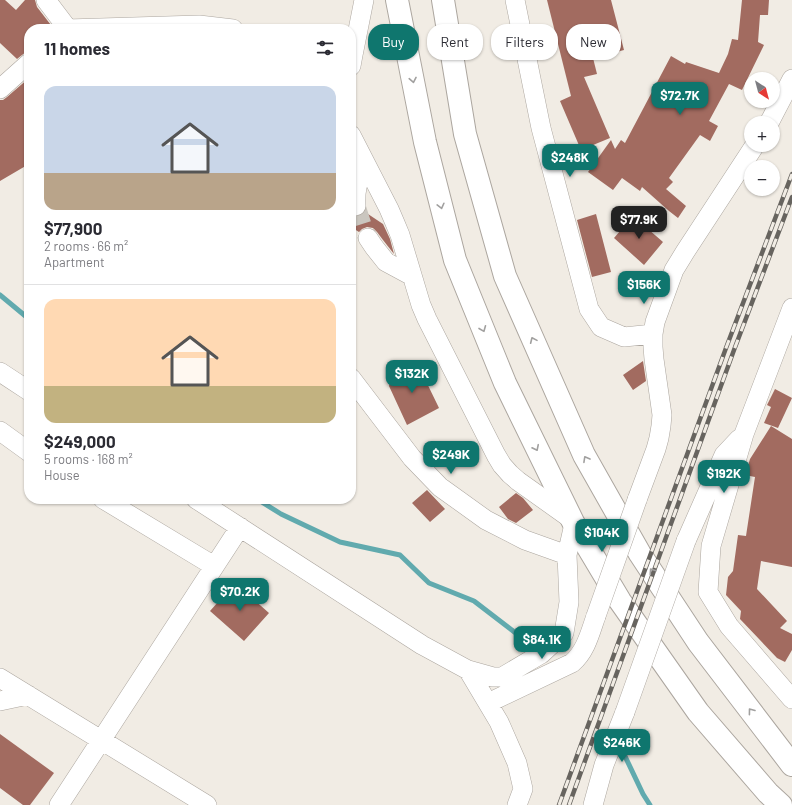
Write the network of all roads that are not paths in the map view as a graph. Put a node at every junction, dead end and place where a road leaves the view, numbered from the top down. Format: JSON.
{"nodes":[{"id":1,"x":46,"y":0,"type":"edge"},
{"id":2,"x":364,"y":0,"type":"edge"},
{"id":3,"x":397,"y":0,"type":"edge"},
{"id":4,"x":443,"y":0,"type":"edge"},
{"id":5,"x":515,"y":0,"type":"edge"},
{"id":6,"x":63,"y":24,"type":"edge"},
{"id":7,"x":356,"y":40,"type":"edge"},
{"id":8,"x":24,"y":67,"type":"edge"},
{"id":9,"x":792,"y":79,"type":"edge"},
{"id":10,"x":0,"y":89,"type":"edge"},
{"id":11,"x":773,"y":116,"type":"edge"},
{"id":12,"x":356,"y":144,"type":"edge"},
{"id":13,"x":750,"y":152,"type":"edge"},
{"id":14,"x":366,"y":165,"type":"junction"},
{"id":15,"x":356,"y":206,"type":"tunnel mouth"},
{"id":16,"x":368,"y":238,"type":"tunnel mouth"},
{"id":17,"x":412,"y":276,"type":"junction"},
{"id":18,"x":792,"y":308,"type":"edge"},
{"id":19,"x":653,"y":334,"type":"junction"},
{"id":20,"x":0,"y":372,"type":"edge"},
{"id":21,"x":356,"y":385,"type":"edge"},
{"id":22,"x":24,"y":387,"type":"edge"},
{"id":23,"x":0,"y":431,"type":"edge"},
{"id":24,"x":744,"y":434,"type":"junction"},
{"id":25,"x":24,"y":448,"type":"edge"},
{"id":26,"x":111,"y":504,"type":"edge"},
{"id":27,"x":204,"y":504,"type":"edge"},
{"id":28,"x":572,"y":521,"type":"junction"},
{"id":29,"x":240,"y":527,"type":"junction"},
{"id":30,"x":566,"y":555,"type":"junction"},
{"id":31,"x":214,"y":566,"type":"junction"},
{"id":32,"x":468,"y":670,"type":"junction"},
{"id":33,"x":0,"y":678,"type":"edge"},
{"id":34,"x":28,"y":695,"type":"junction"},
{"id":35,"x":792,"y":699,"type":"edge"},
{"id":36,"x":0,"y":701,"type":"edge"},
{"id":37,"x":488,"y":703,"type":"junction"},
{"id":38,"x":770,"y":736,"type":"junction"},
{"id":39,"x":101,"y":740,"type":"junction"},
{"id":40,"x":792,"y":751,"type":"edge"},
{"id":41,"x":792,"y":764,"type":"edge"},
{"id":42,"x":59,"y":805,"type":"edge"},
{"id":43,"x":207,"y":805,"type":"edge"},
{"id":44,"x":517,"y":805,"type":"edge"},
{"id":45,"x":593,"y":805,"type":"edge"},
{"id":46,"x":781,"y":805,"type":"edge"}],
"edges":[{"from":1,"to":6,"type":"street"},
{"from":2,"to":7,"type":"street"},
{"from":3,"to":28,"type":"highway","one_way":true},
{"from":38,"to":4,"type":"highway","one_way":true},
{"from":5,"to":19,"type":"street"},
{"from":8,"to":10,"type":"street"},
{"from":9,"to":11,"type":"street"},
{"from":12,"to":14,"type":"street"},
{"from":13,"to":19,"type":"street"},
{"from":14,"to":15,"type":"street"},
{"from":14,"to":17,"type":"street"},
{"from":16,"to":17,"type":"street"},
{"from":17,"to":28,"type":"street"},
{"from":18,"to":24,"type":"street"},
{"from":19,"to":37,"type":"street","bridge":true},
{"from":20,"to":22,"type":"street"},
{"from":21,"to":30,"type":"street"},
{"from":23,"to":25,"type":"street"},
{"from":24,"to":35,"type":"street"},
{"from":24,"to":45,"type":"street","bridge":true},
{"from":26,"to":31,"type":"street"},
{"from":27,"to":29,"type":"street"},
{"from":28,"to":30,"type":"street"},
{"from":28,"to":46,"type":"highway"},
{"from":29,"to":31,"type":"street"},
{"from":29,"to":32,"type":"street"},
{"from":30,"to":32,"type":"street"},
{"from":31,"to":39,"type":"street"},
{"from":32,"to":37,"type":"street"},
{"from":33,"to":34,"type":"street"},
{"from":34,"to":36,"type":"street"},
{"from":34,"to":39,"type":"street"},
{"from":37,"to":44,"type":"street"},
{"from":38,"to":40,"type":"highway"},
{"from":38,"to":41,"type":"highway"},
{"from":39,"to":42,"type":"street"},
{"from":39,"to":43,"type":"street"}]}
